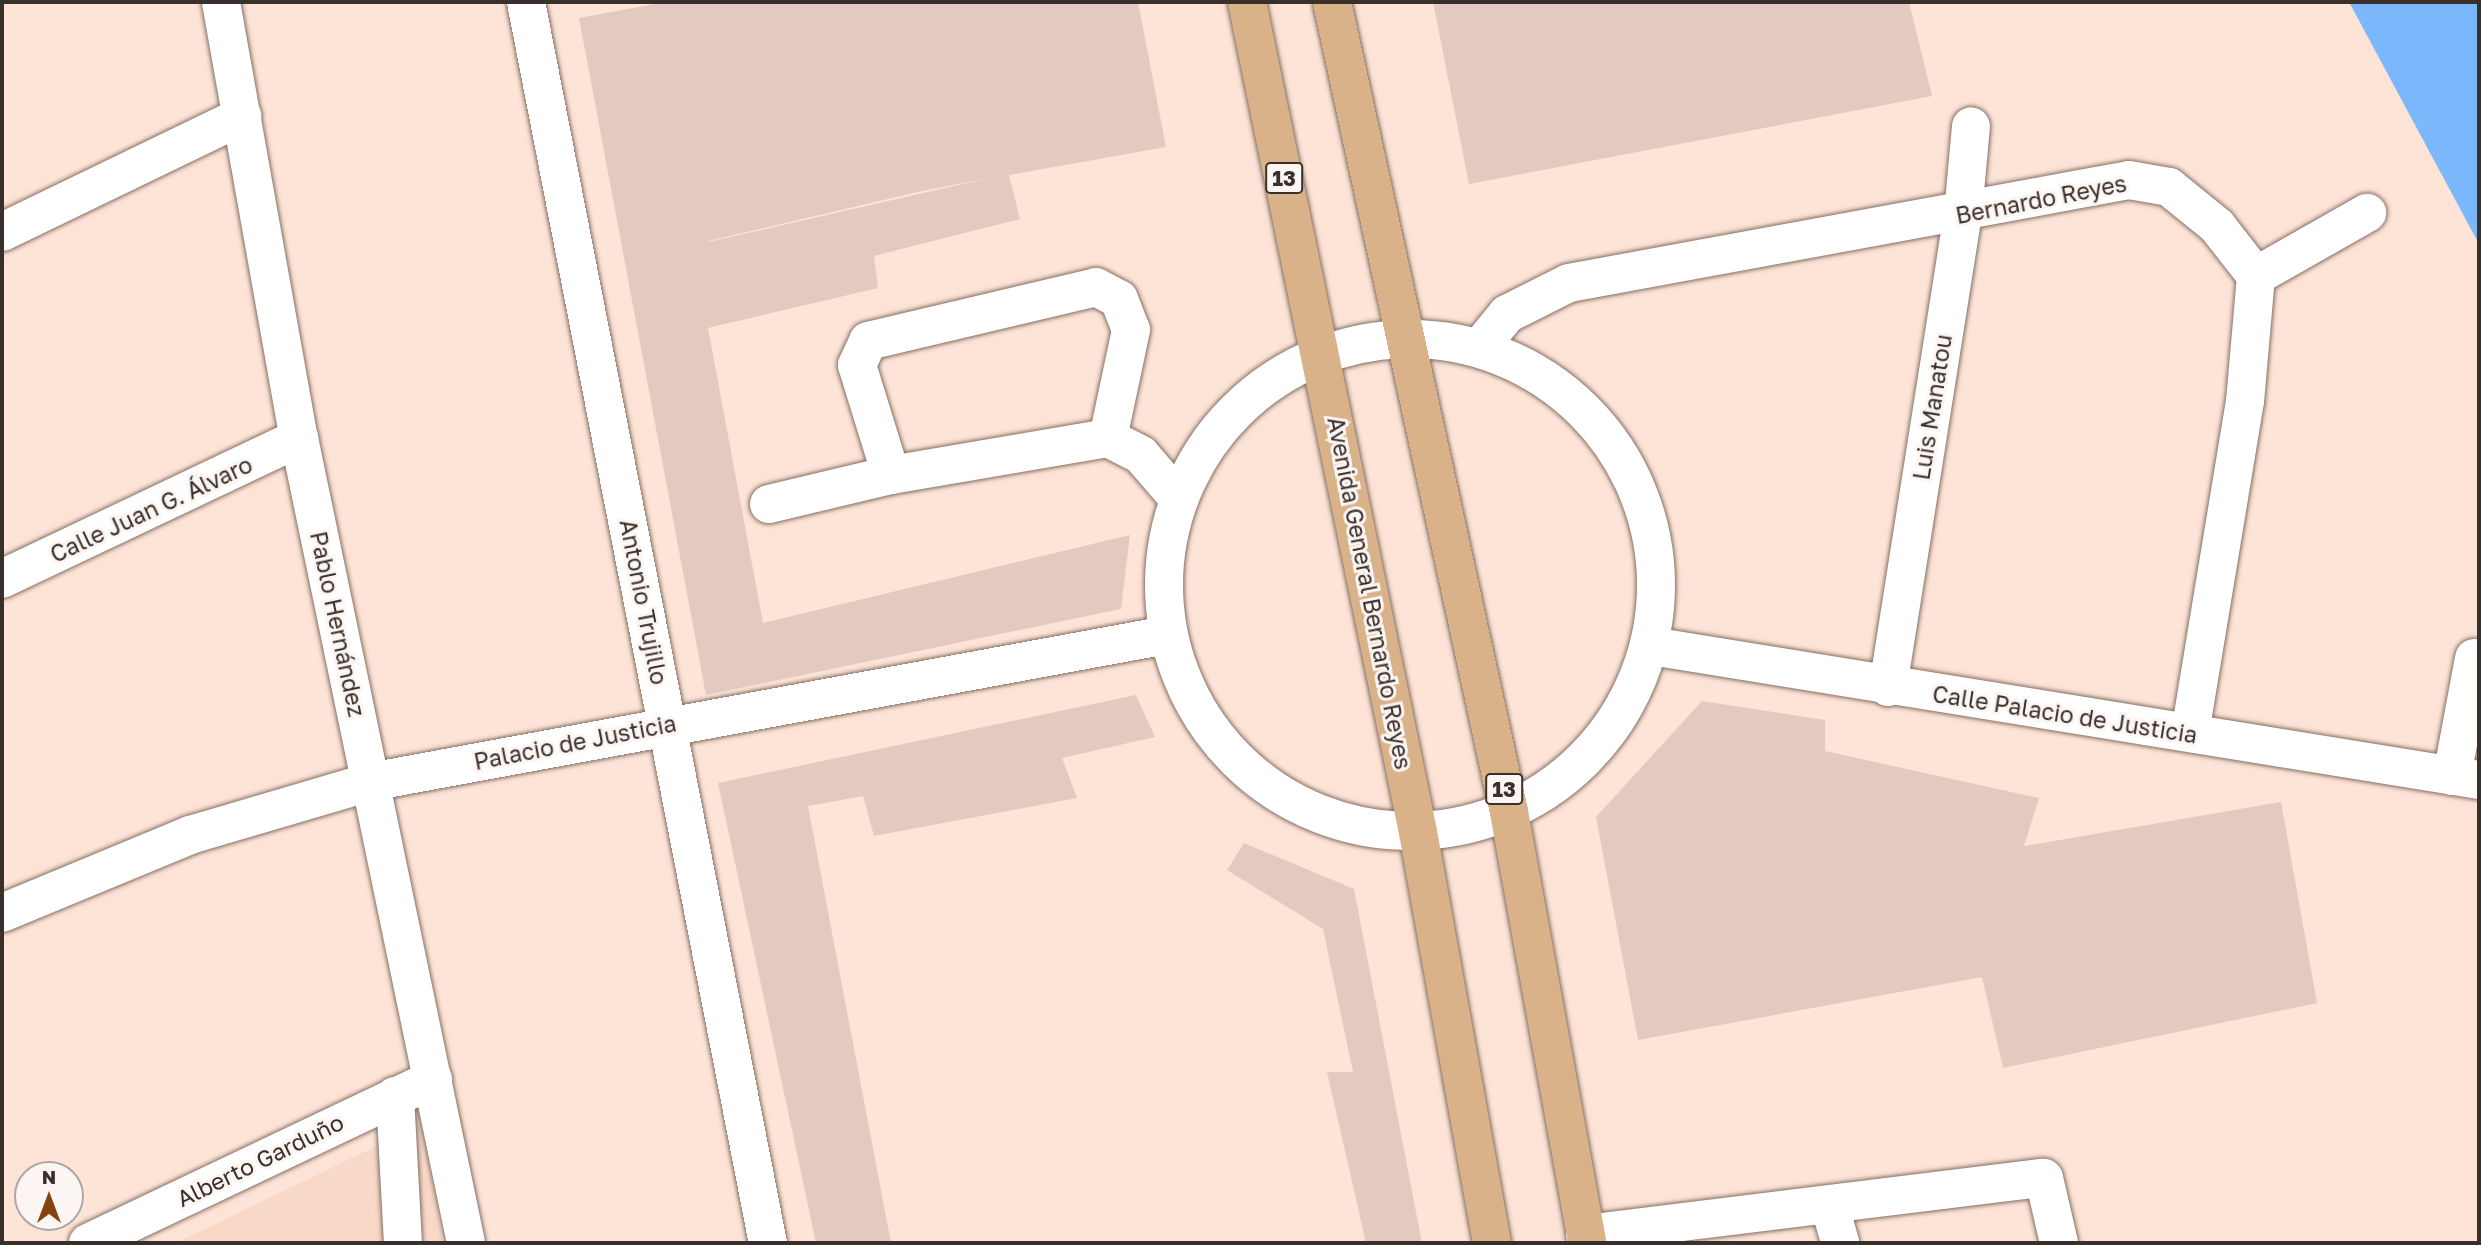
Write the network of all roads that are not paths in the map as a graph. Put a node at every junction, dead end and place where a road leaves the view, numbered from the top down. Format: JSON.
{"nodes":[{"id":1,"x":526,"y":2,"type":"edge"},
{"id":2,"x":1247,"y":2,"type":"edge"},
{"id":3,"x":1332,"y":2,"type":"edge"},
{"id":4,"x":226,"y":3,"type":"edge"},
{"id":5,"x":242,"y":116,"type":"junction"},
{"id":6,"x":1970,"y":126,"type":"dead end"},
{"id":7,"x":2367,"y":213,"type":"dead end"},
{"id":8,"x":1963,"y":214,"type":"junction"},
{"id":9,"x":2,"y":232,"type":"edge"},
{"id":10,"x":2256,"y":276,"type":"junction"},
{"id":11,"x":1404,"y":338,"type":"junction"},
{"id":12,"x":1480,"y":348,"type":"junction"},
{"id":13,"x":1321,"y":354,"type":"junction"},
{"id":14,"x":299,"y":438,"type":"junction"},
{"id":15,"x":1108,"y":438,"type":"junction"},
{"id":16,"x":891,"y":475,"type":"junction"},
{"id":17,"x":1178,"y":498,"type":"junction"},
{"id":18,"x":769,"y":504,"type":"dead end"},
{"id":19,"x":2,"y":579,"type":"edge"},
{"id":20,"x":1167,"y":635,"type":"junction"},
{"id":21,"x":1651,"y":646,"type":"junction"},
{"id":22,"x":2474,"y":658,"type":"dead end"},
{"id":23,"x":1888,"y":687,"type":"junction"},
{"id":24,"x":668,"y":724,"type":"junction"},
{"id":25,"x":2190,"y":732,"type":"junction"},
{"id":26,"x":2466,"y":778,"type":"edge"},
{"id":27,"x":370,"y":782,"type":"junction"},
{"id":28,"x":1509,"y":811,"type":"junction"},
{"id":29,"x":1418,"y":832,"type":"junction"},
{"id":30,"x":2,"y":913,"type":"edge"},
{"id":31,"x":433,"y":1079,"type":"junction"},
{"id":32,"x":395,"y":1096,"type":"junction"},
{"id":33,"x":1830,"y":1207,"type":"junction"},
{"id":34,"x":1586,"y":1239,"type":"edge"},
{"id":35,"x":88,"y":1243,"type":"edge"},
{"id":36,"x":403,"y":1243,"type":"edge"},
{"id":37,"x":466,"y":1243,"type":"edge"},
{"id":38,"x":768,"y":1243,"type":"edge"},
{"id":39,"x":1492,"y":1243,"type":"edge"},
{"id":40,"x":1840,"y":1243,"type":"edge"},
{"id":41,"x":2059,"y":1243,"type":"edge"}],
"edges":[{"from":1,"to":24,"type":"street","name":"Antonio Trujillo"},
{"from":2,"to":13,"type":"main road","name":"Avenida General Bernardo Reyes","number":"13"},
{"from":3,"to":11,"type":"main road","number":"13"},
{"from":4,"to":5,"type":"street","name":"Pablo Hernández"},
{"from":5,"to":9,"type":"street"},
{"from":5,"to":14,"type":"street","name":"Pablo Hernández"},
{"from":6,"to":8,"type":"street","name":"Luis Manatou"},
{"from":7,"to":10,"type":"street"},
{"from":8,"to":10,"type":"street","name":"Bernardo Reyes"},
{"from":8,"to":12,"type":"street","name":"Bernardo Reyes"},
{"from":8,"to":23,"type":"street","name":"Luis Manatou"},
{"from":10,"to":25,"type":"street"},
{"from":11,"to":12,"type":"street","number":"13"},
{"from":11,"to":13,"type":"street","number":"13"},
{"from":11,"to":28,"type":"main road","number":"13"},
{"from":12,"to":21,"type":"street","number":"13"},
{"from":13,"to":17,"type":"street","number":"13"},
{"from":13,"to":29,"type":"main road","name":"Avenida General Bernardo Reyes","number":"13"},
{"from":14,"to":19,"type":"street","name":"Calle Juan G. Álvaro"},
{"from":14,"to":27,"type":"street","name":"Pablo Hernández"},
{"from":15,"to":16,"type":"street"},
{"from":15,"to":16,"type":"street"},
{"from":15,"to":17,"type":"street"},
{"from":16,"to":18,"type":"street"},
{"from":17,"to":20,"type":"street","number":"13"},
{"from":20,"to":24,"type":"street","name":"Palacio de Justicia"},
{"from":20,"to":29,"type":"street","number":"13"},
{"from":21,"to":23,"type":"street","name":"Calle Palacio de Justicia"},
{"from":21,"to":28,"type":"street","number":"13"},
{"from":22,"to":26,"type":"street"},
{"from":23,"to":25,"type":"street","name":"Calle Palacio de Justicia"},
{"from":24,"to":27,"type":"street","name":"Palacio de Justicia"},
{"from":24,"to":38,"type":"street","name":"Antonio Trujillo"},
{"from":25,"to":26,"type":"street","name":"Calle Palacio de Justicia"},
{"from":27,"to":30,"type":"street","name":"Palacio de Justicia"},
{"from":27,"to":31,"type":"street","name":"Pablo Hernández"},
{"from":28,"to":29,"type":"street","number":"13"},
{"from":28,"to":34,"type":"main road","number":"13"},
{"from":29,"to":39,"type":"main road","name":"Avenida General Bernardo Reyes","number":"13"},
{"from":31,"to":32,"type":"street","name":"Alberto Garduño"},
{"from":31,"to":37,"type":"street","name":"Pablo Hernández"},
{"from":32,"to":35,"type":"street","name":"Alberto Garduño"},
{"from":32,"to":36,"type":"street"},
{"from":33,"to":34,"type":"street"},
{"from":33,"to":40,"type":"street"},
{"from":33,"to":41,"type":"street"}]}
